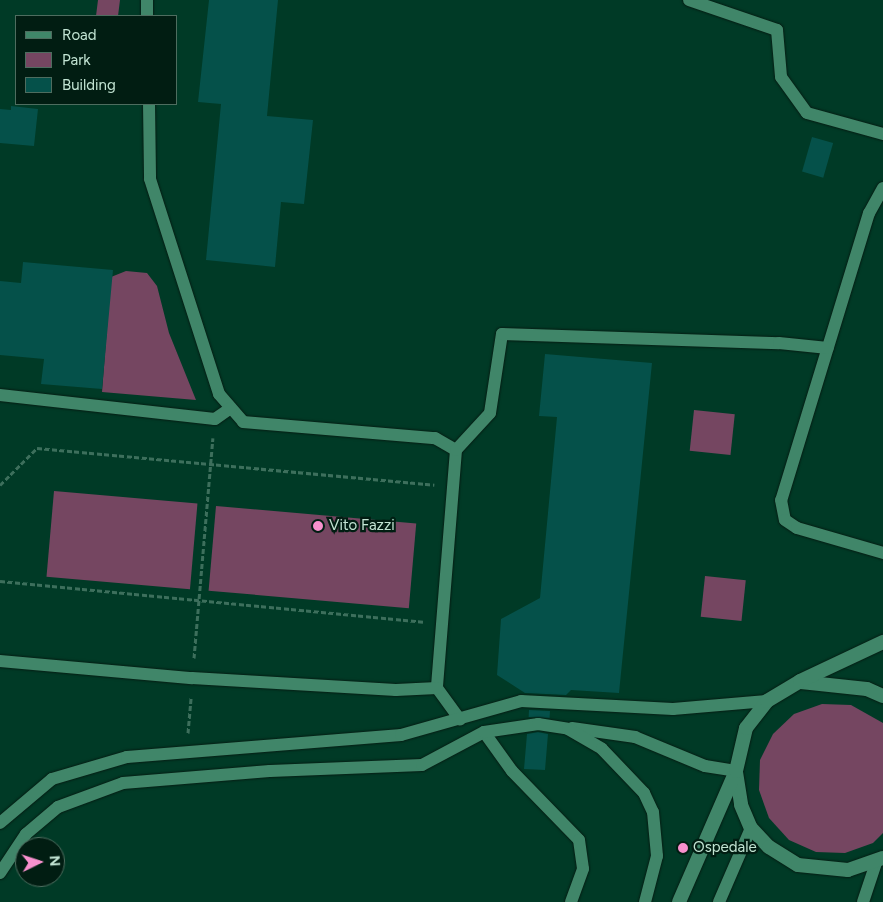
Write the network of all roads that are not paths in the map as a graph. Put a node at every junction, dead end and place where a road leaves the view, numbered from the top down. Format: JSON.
{"nodes":[{"id":1,"x":147,"y":0,"type":"edge"},
{"id":2,"x":689,"y":0,"type":"edge"},
{"id":3,"x":147,"y":15,"type":"edge"},
{"id":4,"x":149,"y":105,"type":"edge"},
{"id":5,"x":883,"y":134,"type":"edge"},
{"id":6,"x":883,"y":188,"type":"edge"},
{"id":7,"x":828,"y":348,"type":"junction"},
{"id":8,"x":0,"y":395,"type":"edge"},
{"id":9,"x":231,"y":408,"type":"junction"},
{"id":10,"x":456,"y":450,"type":"junction"},
{"id":11,"x":883,"y":553,"type":"edge"},
{"id":12,"x":883,"y":642,"type":"edge"},
{"id":13,"x":0,"y":661,"type":"edge"},
{"id":14,"x":800,"y":682,"type":"junction"},
{"id":15,"x":438,"y":688,"type":"junction"},
{"id":16,"x":883,"y":696,"type":"edge"},
{"id":17,"x":767,"y":701,"type":"junction"},
{"id":18,"x":460,"y":720,"type":"junction"},
{"id":19,"x":552,"y":726,"type":"junction"},
{"id":20,"x":484,"y":732,"type":"junction"},
{"id":21,"x":736,"y":771,"type":"junction"},
{"id":22,"x":0,"y":823,"type":"edge"},
{"id":23,"x":751,"y":828,"type":"junction"},
{"id":24,"x":880,"y":860,"type":"edge"},
{"id":25,"x":0,"y":873,"type":"edge"},
{"id":26,"x":572,"y":902,"type":"edge"},
{"id":27,"x":645,"y":902,"type":"edge"},
{"id":28,"x":680,"y":902,"type":"edge"},
{"id":29,"x":719,"y":902,"type":"edge"},
{"id":30,"x":863,"y":902,"type":"edge"}],
"edges":[{"from":1,"to":3,"type":"lane"},
{"from":2,"to":5,"type":"lane"},
{"from":4,"to":9,"type":"lane"},
{"from":6,"to":7,"type":"lane"},
{"from":7,"to":10,"type":"lane"},
{"from":7,"to":11,"type":"lane"},
{"from":8,"to":9,"type":"lane"},
{"from":9,"to":10,"type":"lane"},
{"from":10,"to":15,"type":"lane"},
{"from":12,"to":14,"type":"street"},
{"from":13,"to":15,"type":"lane"},
{"from":14,"to":16,"type":"street"},
{"from":14,"to":17,"type":"street"},
{"from":15,"to":18,"type":"lane"},
{"from":17,"to":18,"type":"lane"},
{"from":17,"to":21,"type":"street"},
{"from":18,"to":22,"type":"lane"},
{"from":19,"to":20,"type":"lane"},
{"from":19,"to":21,"type":"lane"},
{"from":19,"to":27,"type":"lane"},
{"from":20,"to":25,"type":"lane"},
{"from":20,"to":26,"type":"lane"},
{"from":21,"to":23,"type":"street"},
{"from":21,"to":28,"type":"street"},
{"from":23,"to":24,"type":"street"},
{"from":23,"to":29,"type":"lane"},
{"from":24,"to":30,"type":"lane"}]}
